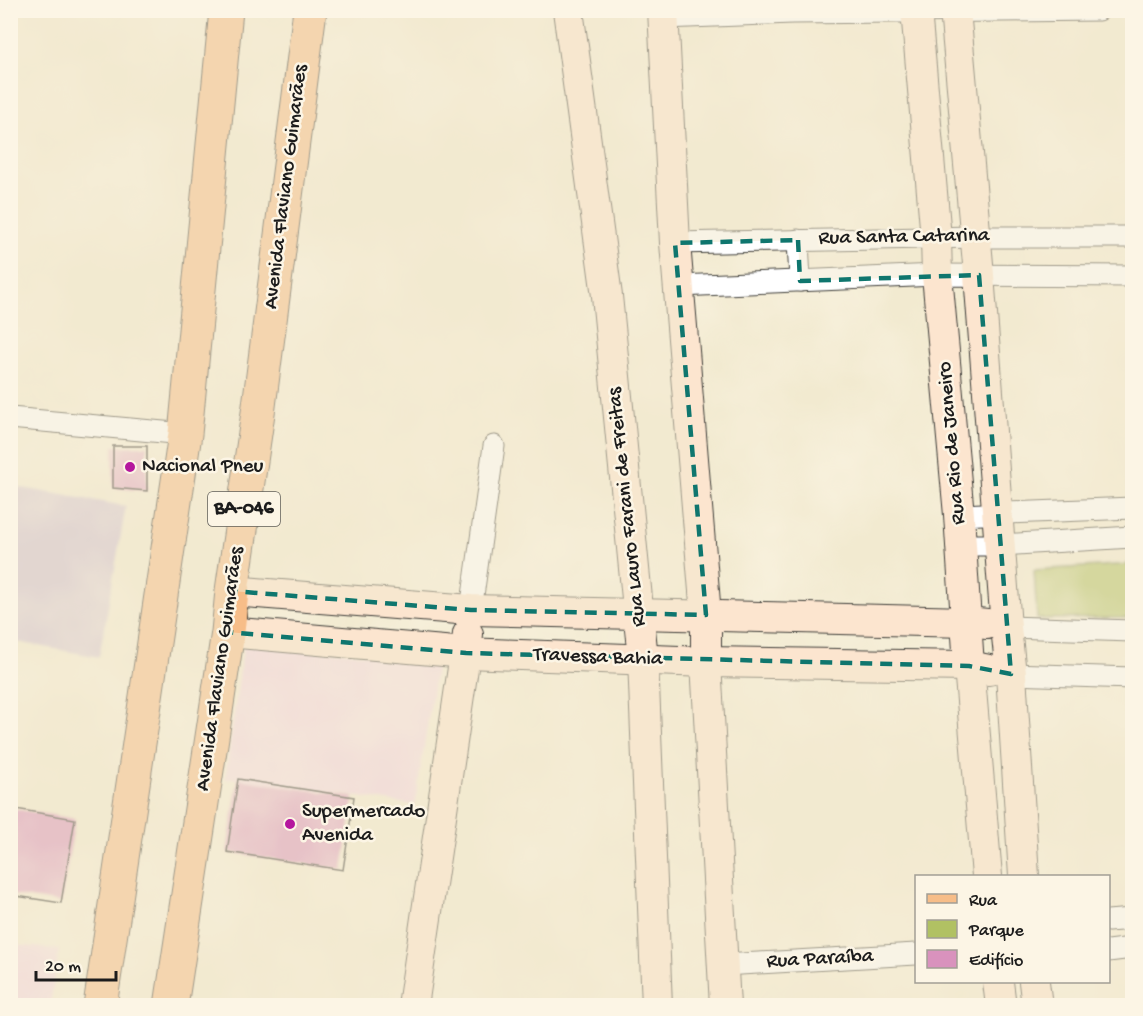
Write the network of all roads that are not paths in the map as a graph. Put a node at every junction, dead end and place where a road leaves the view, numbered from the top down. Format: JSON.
{"nodes":[{"id":1,"x":226,"y":10,"type":"edge"},
{"id":2,"x":310,"y":10,"type":"edge"},
{"id":3,"x":568,"y":10,"type":"edge"},
{"id":4,"x":1099,"y":10,"type":"edge"},
{"id":5,"x":916,"y":11,"type":"edge"},
{"id":6,"x":955,"y":11,"type":"edge"},
{"id":7,"x":792,"y":12,"type":"edge"},
{"id":8,"x":663,"y":14,"type":"edge"},
{"id":9,"x":975,"y":237,"type":"junction"},
{"id":10,"x":1132,"y":237,"type":"edge"},
{"id":11,"x":936,"y":238,"type":"junction"},
{"id":12,"x":798,"y":240,"type":"junction"},
{"id":13,"x":675,"y":243,"type":"junction"},
{"id":14,"x":937,"y":275,"type":"junction"},
{"id":15,"x":979,"y":275,"type":"junction"},
{"id":16,"x":1132,"y":276,"type":"edge"},
{"id":17,"x":800,"y":281,"type":"junction"},
{"id":18,"x":679,"y":286,"type":"junction"},
{"id":19,"x":10,"y":418,"type":"edge"},
{"id":20,"x":185,"y":434,"type":"junction"},
{"id":21,"x":494,"y":446,"type":"dead end"},
{"id":22,"x":1132,"y":508,"type":"edge"},
{"id":23,"x":998,"y":514,"type":"junction"},
{"id":24,"x":959,"y":515,"type":"junction"},
{"id":25,"x":1132,"y":537,"type":"edge"},
{"id":26,"x":961,"y":545,"type":"junction"},
{"id":27,"x":1000,"y":545,"type":"junction"},
{"id":28,"x":232,"y":591,"type":"junction"},
{"id":29,"x":471,"y":610,"type":"junction"},
{"id":30,"x":639,"y":613,"type":"junction"},
{"id":31,"x":706,"y":615,"type":"junction"},
{"id":32,"x":967,"y":622,"type":"junction"},
{"id":33,"x":1006,"y":627,"type":"junction"},
{"id":34,"x":1132,"y":631,"type":"edge"},
{"id":35,"x":228,"y":632,"type":"junction"},
{"id":36,"x":466,"y":653,"type":"junction"},
{"id":37,"x":643,"y":659,"type":"junction"},
{"id":38,"x":706,"y":662,"type":"junction"},
{"id":39,"x":969,"y":666,"type":"junction"},
{"id":40,"x":1011,"y":674,"type":"junction"},
{"id":41,"x":1132,"y":678,"type":"edge"},
{"id":42,"x":987,"y":875,"type":"edge"},
{"id":43,"x":1024,"y":875,"type":"edge"},
{"id":44,"x":1132,"y":919,"type":"edge"},
{"id":45,"x":1110,"y":921,"type":"edge"},
{"id":46,"x":1132,"y":948,"type":"edge"},
{"id":47,"x":1110,"y":951,"type":"edge"},
{"id":48,"x":915,"y":954,"type":"edge"},
{"id":49,"x":723,"y":965,"type":"junction"},
{"id":50,"x":998,"y":983,"type":"edge"},
{"id":51,"x":1034,"y":983,"type":"edge"},
{"id":52,"x":104,"y":1002,"type":"edge"},
{"id":53,"x":170,"y":1005,"type":"edge"},
{"id":54,"x":413,"y":1005,"type":"edge"},
{"id":55,"x":657,"y":1005,"type":"edge"},
{"id":56,"x":725,"y":1005,"type":"edge"},
{"id":57,"x":1001,"y":1005,"type":"edge"},
{"id":58,"x":1036,"y":1005,"type":"edge"}],
"edges":[{"from":1,"to":20,"type":"main road"},
{"from":2,"to":28,"type":"main road","name":"Avenida Flaviano Guimarães","number":"BA-046"},
{"from":3,"to":30,"type":"street","name":"Rua Lauro Farani de Freitas"},
{"from":4,"to":6,"type":"street"},
{"from":5,"to":6,"type":"street"},
{"from":5,"to":7,"type":"street"},
{"from":5,"to":11,"type":"street","name":"Rua Rio de Janeiro"},
{"from":6,"to":9,"type":"street","name":"Rua Rio de Janeiro"},
{"from":7,"to":8,"type":"street"},
{"from":8,"to":13,"type":"street"},
{"from":9,"to":10,"type":"street","name":"Rua Santa Catarina"},
{"from":9,"to":11,"type":"street","name":"Rua Santa Catarina"},
{"from":9,"to":15,"type":"street","name":"Rua Rio de Janeiro"},
{"from":11,"to":12,"type":"street","name":"Rua Santa Catarina"},
{"from":11,"to":14,"type":"street","name":"Rua Rio de Janeiro"},
{"from":12,"to":13,"type":"street","name":"Rua Santa Catarina"},
{"from":12,"to":17,"type":"street"},
{"from":13,"to":18,"type":"street"},
{"from":14,"to":15,"type":"street","name":"Rua Santa Catarina"},
{"from":14,"to":17,"type":"street","name":"Rua Santa Catarina"},
{"from":14,"to":24,"type":"street","name":"Rua Rio de Janeiro"},
{"from":15,"to":16,"type":"street","name":"Rua Santa Catarina"},
{"from":15,"to":23,"type":"street","name":"Rua Rio de Janeiro"},
{"from":17,"to":18,"type":"street","name":"Rua Santa Catarina"},
{"from":18,"to":31,"type":"street"},
{"from":19,"to":20,"type":"street"},
{"from":20,"to":52,"type":"main road"},
{"from":21,"to":29,"type":"street"},
{"from":22,"to":23,"type":"street"},
{"from":23,"to":24,"type":"street"},
{"from":23,"to":27,"type":"street","name":"Rua Rio de Janeiro"},
{"from":24,"to":26,"type":"street","name":"Rua Rio de Janeiro"},
{"from":25,"to":27,"type":"street"},
{"from":26,"to":27,"type":"street"},
{"from":26,"to":32,"type":"street","name":"Rua Rio de Janeiro"},
{"from":27,"to":33,"type":"street","name":"Rua Rio de Janeiro"},
{"from":28,"to":29,"type":"street"},
{"from":28,"to":35,"type":"main road","name":"Avenida Flaviano Guimarães","number":"BA-046"},
{"from":29,"to":30,"type":"street"},
{"from":29,"to":36,"type":"street"},
{"from":30,"to":31,"type":"street"},
{"from":30,"to":37,"type":"street","name":"Rua Lauro Farani de Freitas"},
{"from":31,"to":32,"type":"street"},
{"from":31,"to":38,"type":"street"},
{"from":32,"to":33,"type":"street"},
{"from":32,"to":39,"type":"street","name":"Rua Rio de Janeiro"},
{"from":33,"to":34,"type":"street"},
{"from":33,"to":40,"type":"street","name":"Rua Rio de Janeiro"},
{"from":35,"to":36,"type":"street","name":"Travessa Bahia"},
{"from":35,"to":53,"type":"main road","name":"Avenida Flaviano Guimarães","number":"BA-046"},
{"from":36,"to":37,"type":"street","name":"Travessa Bahia"},
{"from":36,"to":54,"type":"street"},
{"from":37,"to":38,"type":"street","name":"Travessa Bahia"},
{"from":37,"to":55,"type":"street","name":"Rua Lauro Farani de Freitas"},
{"from":38,"to":39,"type":"street","name":"Travessa Bahia"},
{"from":38,"to":49,"type":"street"},
{"from":39,"to":40,"type":"street","name":"Travessa Bahia"},
{"from":39,"to":42,"type":"street","name":"Rua Rio de Janeiro"},
{"from":40,"to":41,"type":"street"},
{"from":40,"to":43,"type":"street","name":"Rua Rio de Janeiro"},
{"from":44,"to":45,"type":"street"},
{"from":46,"to":47,"type":"street"},
{"from":48,"to":49,"type":"street","name":"Rua Paraíba"},
{"from":49,"to":56,"type":"street"},
{"from":50,"to":57,"type":"street"},
{"from":51,"to":58,"type":"street"}]}
